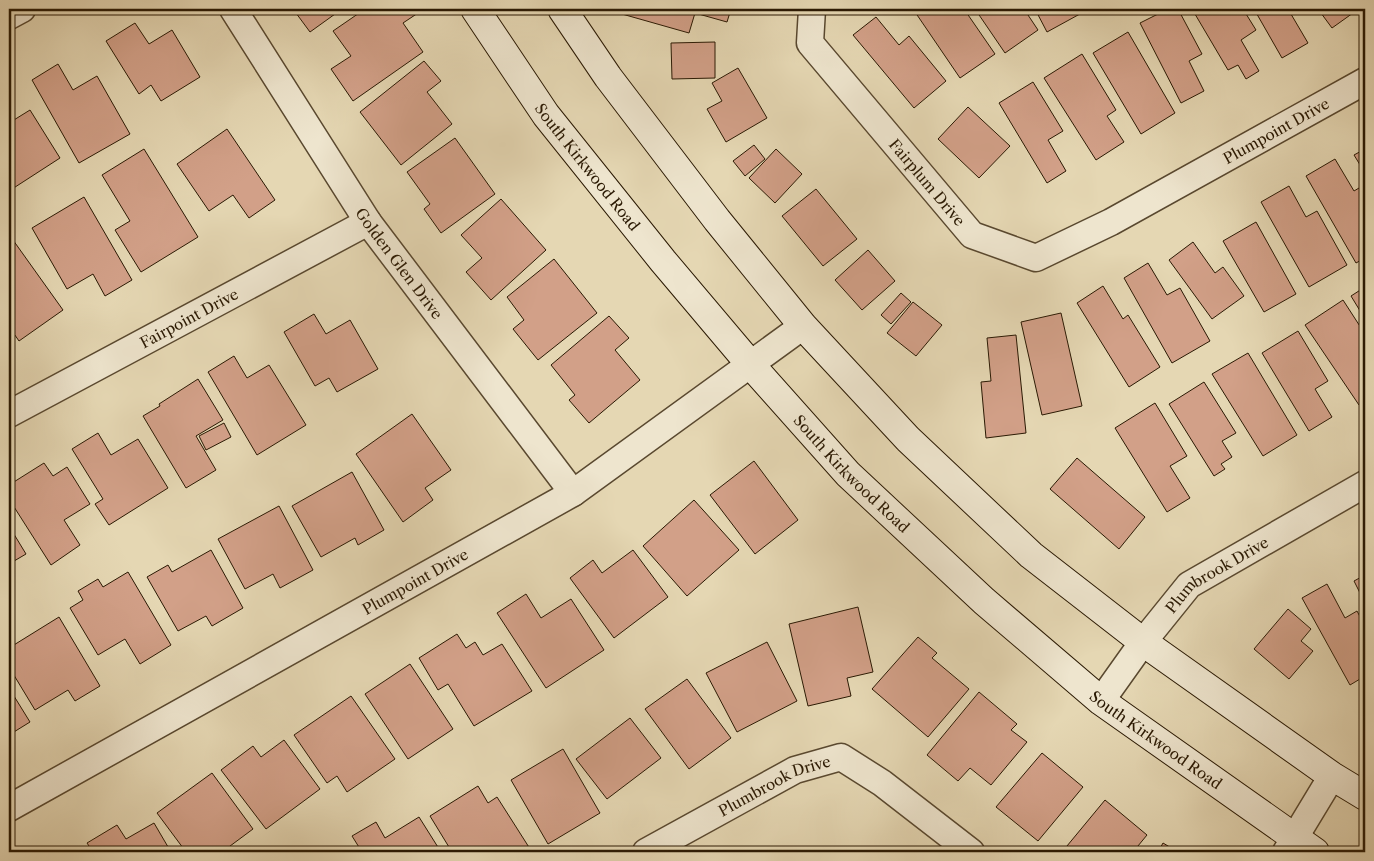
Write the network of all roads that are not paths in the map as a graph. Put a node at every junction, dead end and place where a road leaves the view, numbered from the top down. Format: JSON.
{"nodes":[{"id":1,"x":22,"y":9,"type":"edge"},
{"id":2,"x":475,"y":9,"type":"edge"},
{"id":3,"x":562,"y":9,"type":"edge"},
{"id":4,"x":812,"y":9,"type":"edge"},
{"id":5,"x":237,"y":15,"type":"edge"},
{"id":6,"x":9,"y":16,"type":"edge"},
{"id":7,"x":1365,"y":81,"type":"edge"},
{"id":8,"x":1187,"y":180,"type":"joint"},
{"id":9,"x":368,"y":222,"type":"junction"},
{"id":10,"x":803,"y":326,"type":"junction"},
{"id":11,"x":750,"y":364,"type":"junction"},
{"id":12,"x":9,"y":414,"type":"edge"},
{"id":13,"x":1365,"y":484,"type":"edge"},
{"id":14,"x":573,"y":493,"type":"junction"},
{"id":15,"x":1143,"y":642,"type":"junction"},
{"id":16,"x":1101,"y":702,"type":"junction"},
{"id":17,"x":1332,"y":776,"type":"junction"},
{"id":18,"x":1365,"y":796,"type":"edge"},
{"id":19,"x":9,"y":808,"type":"edge"},
{"id":20,"x":1298,"y":848,"type":"edge"},
{"id":21,"x":646,"y":852,"type":"edge"},
{"id":22,"x":971,"y":852,"type":"edge"}],
"edges":[{"from":1,"to":6,"type":"street"},
{"from":2,"to":11,"type":"main road","name":"South Kirkwood Road"},
{"from":3,"to":10,"type":"main road"},
{"from":4,"to":8,"type":"street","name":"Fairplum Drive"},
{"from":5,"to":9,"type":"street","name":"Golden Glen Drive"},
{"from":7,"to":8,"type":"street","name":"Plumpoint Drive"},
{"from":9,"to":12,"type":"street","name":"Fairpoint Drive"},
{"from":9,"to":14,"type":"street","name":"Golden Glen Drive"},
{"from":10,"to":11,"type":"street","name":"Plumpoint Drive"},
{"from":10,"to":15,"type":"main road"},
{"from":11,"to":14,"type":"street","name":"Plumpoint Drive"},
{"from":11,"to":16,"type":"main road","name":"South Kirkwood Road"},
{"from":13,"to":15,"type":"street","name":"Plumbrook Drive"},
{"from":14,"to":19,"type":"street","name":"Plumpoint Drive"},
{"from":15,"to":16,"type":"street","name":"Plumbrook Drive"},
{"from":15,"to":17,"type":"main road"},
{"from":16,"to":20,"type":"main road","name":"South Kirkwood Road"},
{"from":17,"to":18,"type":"main road"},
{"from":17,"to":20,"type":"street"},
{"from":21,"to":22,"type":"street","name":"Plumbrook Drive"}]}
